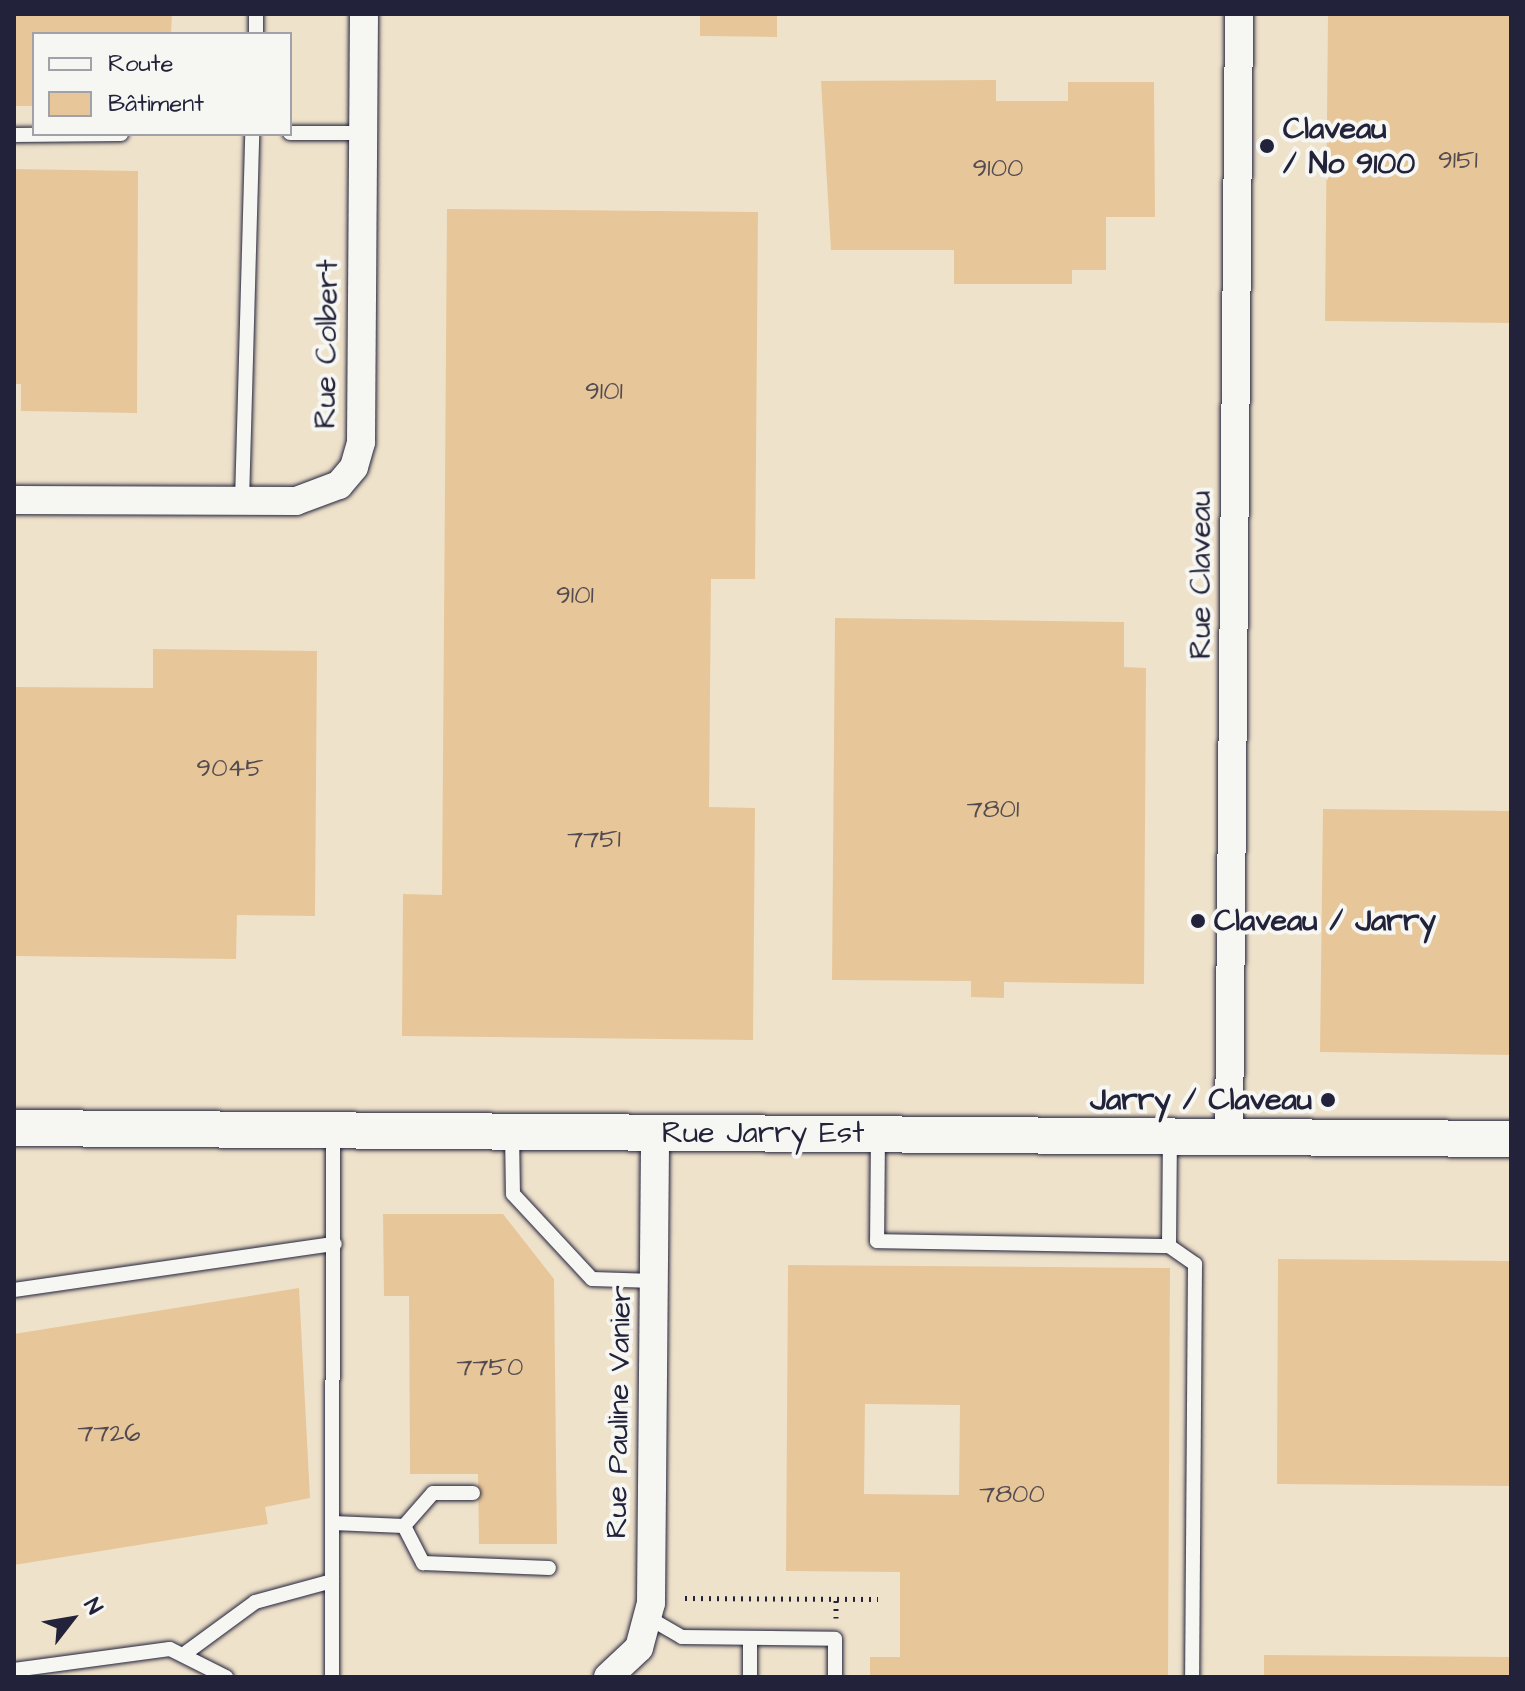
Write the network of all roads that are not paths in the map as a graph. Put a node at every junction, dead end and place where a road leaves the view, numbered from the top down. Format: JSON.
{"nodes":[{"id":1,"x":364,"y":14,"type":"edge"},
{"id":2,"x":1239,"y":14,"type":"edge"},
{"id":3,"x":292,"y":133,"type":"edge"},
{"id":4,"x":363,"y":133,"type":"junction"},
{"id":5,"x":252,"y":136,"type":"edge"},
{"id":6,"x":14,"y":500,"type":"edge"},
{"id":7,"x":242,"y":501,"type":"junction"},
{"id":8,"x":14,"y":1128,"type":"edge"},
{"id":9,"x":333,"y":1131,"type":"junction"},
{"id":10,"x":512,"y":1132,"type":"junction"},
{"id":11,"x":655,"y":1133,"type":"junction"},
{"id":12,"x":878,"y":1134,"type":"junction"},
{"id":13,"x":1170,"y":1136,"type":"junction"},
{"id":14,"x":1229,"y":1136,"type":"junction"},
{"id":15,"x":1511,"y":1139,"type":"edge"},
{"id":16,"x":335,"y":1244,"type":"junction"},
{"id":17,"x":1169,"y":1246,"type":"junction"},
{"id":18,"x":654,"y":1281,"type":"junction"},
{"id":19,"x":14,"y":1290,"type":"edge"},
{"id":20,"x":473,"y":1493,"type":"dead end"},
{"id":21,"x":333,"y":1523,"type":"junction"},
{"id":22,"x":404,"y":1526,"type":"junction"},
{"id":23,"x":549,"y":1568,"type":"dead end"},
{"id":24,"x":332,"y":1581,"type":"junction"},
{"id":25,"x":649,"y":1618,"type":"junction"},
{"id":26,"x":750,"y":1639,"type":"junction"},
{"id":27,"x":187,"y":1652,"type":"junction"},
{"id":28,"x":14,"y":1670,"type":"edge"},
{"id":29,"x":226,"y":1677,"type":"edge"},
{"id":30,"x":332,"y":1677,"type":"edge"},
{"id":31,"x":608,"y":1677,"type":"edge"},
{"id":32,"x":750,"y":1677,"type":"edge"},
{"id":33,"x":835,"y":1677,"type":"edge"},
{"id":34,"x":1192,"y":1677,"type":"edge"}],
"edges":[{"from":1,"to":4,"type":"street","name":"Rue Colbert"},
{"from":2,"to":14,"type":"street","name":"Rue Claveau"},
{"from":3,"to":4,"type":"lane"},
{"from":4,"to":7,"type":"street","name":"Rue Colbert"},
{"from":5,"to":7,"type":"lane"},
{"from":6,"to":7,"type":"street","name":"Rue Colbert"},
{"from":8,"to":9,"type":"street","name":"Rue Jarry Est"},
{"from":9,"to":10,"type":"street","name":"Rue Jarry Est"},
{"from":9,"to":16,"type":"lane"},
{"from":10,"to":11,"type":"street","name":"Rue Jarry Est"},
{"from":10,"to":18,"type":"lane"},
{"from":11,"to":12,"type":"street","name":"Rue Jarry Est"},
{"from":11,"to":18,"type":"street","name":"Rue Pauline Vanier"},
{"from":12,"to":13,"type":"street","name":"Rue Jarry Est"},
{"from":12,"to":17,"type":"lane"},
{"from":13,"to":14,"type":"street","name":"Rue Jarry Est"},
{"from":13,"to":17,"type":"lane"},
{"from":14,"to":15,"type":"street","name":"Rue Jarry Est"},
{"from":16,"to":19,"type":"lane"},
{"from":16,"to":21,"type":"lane"},
{"from":17,"to":34,"type":"lane"},
{"from":18,"to":25,"type":"street","name":"Rue Pauline Vanier"},
{"from":20,"to":22,"type":"lane"},
{"from":21,"to":22,"type":"lane"},
{"from":21,"to":24,"type":"lane"},
{"from":22,"to":23,"type":"lane"},
{"from":24,"to":27,"type":"lane"},
{"from":24,"to":30,"type":"lane"},
{"from":25,"to":26,"type":"lane"},
{"from":25,"to":31,"type":"street","name":"Rue Pauline Vanier"},
{"from":26,"to":32,"type":"lane"},
{"from":26,"to":33,"type":"lane"},
{"from":27,"to":28,"type":"lane"},
{"from":27,"to":29,"type":"lane"}]}
